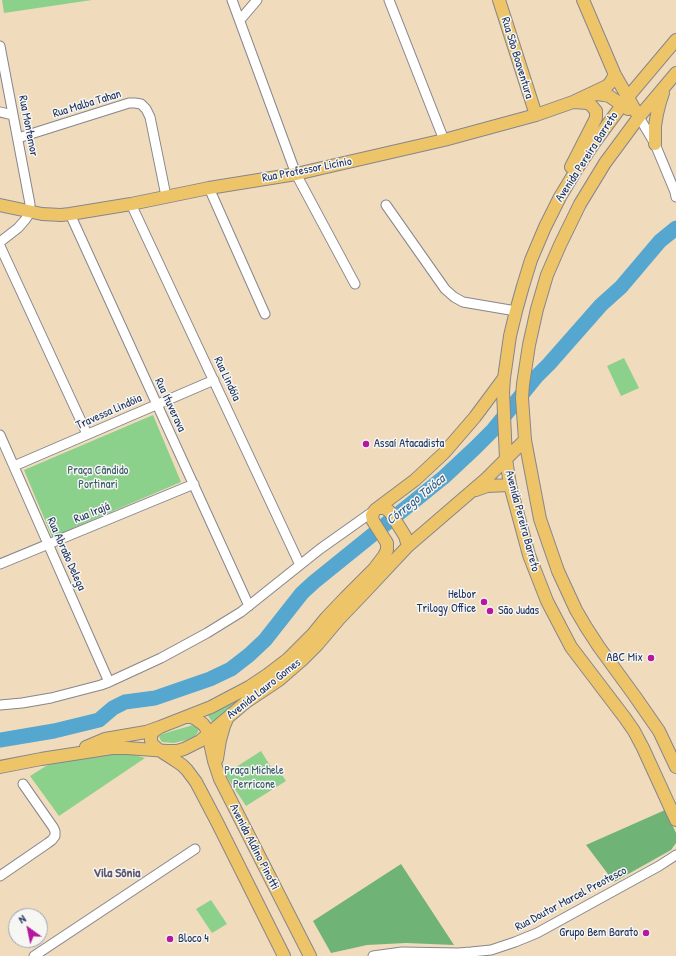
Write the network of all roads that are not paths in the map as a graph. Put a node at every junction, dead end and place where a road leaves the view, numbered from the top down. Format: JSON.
{"nodes":[{"id":1,"x":232,"y":0,"type":"edge"},
{"id":2,"x":257,"y":0,"type":"edge"},
{"id":3,"x":389,"y":0,"type":"edge"},
{"id":4,"x":499,"y":0,"type":"edge"},
{"id":5,"x":584,"y":0,"type":"edge"},
{"id":6,"x":240,"y":20,"type":"junction"},
{"id":7,"x":676,"y":40,"type":"edge"},
{"id":8,"x":0,"y":46,"type":"edge"},
{"id":9,"x":676,"y":73,"type":"edge"},
{"id":10,"x":616,"y":75,"type":"junction"},
{"id":11,"x":668,"y":82,"type":"junction"},
{"id":12,"x":586,"y":96,"type":"junction"},
{"id":13,"x":625,"y":101,"type":"junction"},
{"id":14,"x":573,"y":102,"type":"junction"},
{"id":15,"x":0,"y":112,"type":"edge"},
{"id":16,"x":13,"y":115,"type":"junction"},
{"id":17,"x":536,"y":115,"type":"junction"},
{"id":18,"x":639,"y":117,"type":"junction"},
{"id":19,"x":18,"y":138,"type":"junction"},
{"id":20,"x":444,"y":140,"type":"junction"},
{"id":21,"x":655,"y":144,"type":"junction"},
{"id":22,"x":296,"y":174,"type":"junction"},
{"id":23,"x":209,"y":188,"type":"junction"},
{"id":24,"x":676,"y":194,"type":"edge"},
{"id":25,"x":166,"y":196,"type":"junction"},
{"id":26,"x":560,"y":197,"type":"junction"},
{"id":27,"x":132,"y":204,"type":"junction"},
{"id":28,"x":0,"y":205,"type":"edge"},
{"id":29,"x":386,"y":205,"type":"dead end"},
{"id":30,"x":29,"y":211,"type":"junction"},
{"id":31,"x":70,"y":214,"type":"junction"},
{"id":32,"x":0,"y":242,"type":"edge"},
{"id":33,"x":0,"y":246,"type":"edge"},
{"id":34,"x":356,"y":284,"type":"dead end"},
{"id":35,"x":516,"y":311,"type":"junction"},
{"id":36,"x":265,"y":314,"type":"dead end"},
{"id":37,"x":504,"y":378,"type":"junction"},
{"id":38,"x":214,"y":380,"type":"junction"},
{"id":39,"x":157,"y":404,"type":"junction"},
{"id":40,"x":87,"y":434,"type":"junction"},
{"id":41,"x":0,"y":435,"type":"edge"},
{"id":42,"x":524,"y":440,"type":"junction"},
{"id":43,"x":506,"y":459,"type":"junction"},
{"id":44,"x":14,"y":466,"type":"junction"},
{"id":45,"x":194,"y":484,"type":"junction"},
{"id":46,"x":510,"y":485,"type":"junction"},
{"id":47,"x":472,"y":492,"type":"junction"},
{"id":48,"x":376,"y":516,"type":"junction"},
{"id":49,"x":48,"y":544,"type":"junction"},
{"id":50,"x":408,"y":546,"type":"junction"},
{"id":51,"x":0,"y":564,"type":"edge"},
{"id":52,"x":300,"y":565,"type":"junction"},
{"id":53,"x":249,"y":606,"type":"junction"},
{"id":54,"x":109,"y":682,"type":"junction"},
{"id":55,"x":0,"y":705,"type":"edge"},
{"id":56,"x":186,"y":717,"type":"junction"},
{"id":57,"x":227,"y":718,"type":"junction"},
{"id":58,"x":160,"y":727,"type":"junction"},
{"id":59,"x":208,"y":734,"type":"junction"},
{"id":60,"x":158,"y":750,"type":"junction"},
{"id":61,"x":68,"y":755,"type":"junction"},
{"id":62,"x":0,"y":767,"type":"edge"},
{"id":63,"x":676,"y":767,"type":"edge"},
{"id":64,"x":217,"y":771,"type":"junction"},
{"id":65,"x":23,"y":784,"type":"dead end"},
{"id":66,"x":676,"y":820,"type":"edge"},
{"id":67,"x":250,"y":838,"type":"junction"},
{"id":68,"x":230,"y":847,"type":"junction"},
{"id":69,"x":195,"y":850,"type":"dead end"},
{"id":70,"x":676,"y":854,"type":"edge"},
{"id":71,"x":676,"y":861,"type":"edge"},
{"id":72,"x":659,"y":866,"type":"junction"},
{"id":73,"x":0,"y":876,"type":"edge"},
{"id":74,"x":34,"y":956,"type":"edge"},
{"id":75,"x":284,"y":956,"type":"edge"},
{"id":76,"x":310,"y":956,"type":"edge"},
{"id":77,"x":373,"y":956,"type":"edge"}],
"edges":[{"from":1,"to":6,"type":"street"},
{"from":2,"to":6,"type":"street"},
{"from":3,"to":20,"type":"street"},
{"from":4,"to":17,"type":"main road","name":"Rua São Boaventura"},
{"from":5,"to":10,"type":"main road"},
{"from":6,"to":22,"type":"street"},
{"from":7,"to":13,"type":"main road","name":"Avenida Pereira Barreto"},
{"from":8,"to":16,"type":"street","name":"Rua Montemor"},
{"from":9,"to":11,"type":"main road","name":"Avenida Pereira Barreto"},
{"from":10,"to":12,"type":"main road","name":"Rua Professor Licínio"},
{"from":10,"to":13,"type":"main road"},
{"from":11,"to":18,"type":"main road","name":"Avenida Pereira Barreto"},
{"from":11,"to":21,"type":"main road"},
{"from":12,"to":13,"type":"main road"},
{"from":12,"to":14,"type":"main road","name":"Rua Professor Licínio"},
{"from":13,"to":18,"type":"main road"},
{"from":13,"to":26,"type":"main road","name":"Avenida Pereira Barreto"},
{"from":14,"to":17,"type":"main road","name":"Rua Professor Licínio"},
{"from":14,"to":26,"type":"main road"},
{"from":15,"to":16,"type":"street"},
{"from":16,"to":19,"type":"street","name":"Rua Montemor"},
{"from":17,"to":20,"type":"main road","name":"Rua Professor Licínio"},
{"from":18,"to":21,"type":"street"},
{"from":18,"to":42,"type":"main road","name":"Avenida Pereira Barreto"},
{"from":19,"to":25,"type":"street","name":"Rua Malba Tahan"},
{"from":19,"to":30,"type":"street","name":"Rua Montemor"},
{"from":20,"to":22,"type":"main road","name":"Rua Professor Licínio"},
{"from":21,"to":24,"type":"street"},
{"from":22,"to":23,"type":"main road","name":"Rua Professor Licínio"},
{"from":22,"to":34,"type":"street"},
{"from":23,"to":25,"type":"main road","name":"Rua Professor Licínio"},
{"from":23,"to":36,"type":"street"},
{"from":25,"to":27,"type":"main road","name":"Rua Professor Licínio"},
{"from":26,"to":35,"type":"main road","name":"Avenida Pereira Barreto"},
{"from":27,"to":31,"type":"main road","name":"Rua Professor Licínio"},
{"from":27,"to":38,"type":"street","name":"Rua Lindóia"},
{"from":28,"to":30,"type":"main road","name":"Rua Professor Licínio"},
{"from":29,"to":35,"type":"street"},
{"from":30,"to":31,"type":"main road","name":"Rua Professor Licínio"},
{"from":30,"to":32,"type":"street"},
{"from":31,"to":39,"type":"street","name":"Rua Ituverava"},
{"from":33,"to":40,"type":"street"},
{"from":35,"to":37,"type":"main road","name":"Avenida Pereira Barreto"},
{"from":37,"to":43,"type":"main road","name":"Avenida Pereira Barreto"},
{"from":37,"to":48,"type":"main road"},
{"from":38,"to":39,"type":"street","name":"Travessa Lindóia"},
{"from":38,"to":52,"type":"street","name":"Rua Lindóia"},
{"from":39,"to":40,"type":"street","name":"Travessa Lindóia"},
{"from":39,"to":45,"type":"street","name":"Rua Ituverava"},
{"from":40,"to":44,"type":"street","name":"Travessa Lindóia"},
{"from":41,"to":44,"type":"street","name":"Rua Abraão Delega"},
{"from":42,"to":43,"type":"main road","name":"Avenida Lauro Gomes"},
{"from":42,"to":63,"type":"main road","name":"Avenida Pereira Barreto"},
{"from":43,"to":46,"type":"main road","name":"Avenida Pereira Barreto"},
{"from":43,"to":47,"type":"main road","name":"Avenida Lauro Gomes"},
{"from":44,"to":49,"type":"street","name":"Rua Abraão Delega"},
{"from":45,"to":49,"type":"street","name":"Rua Irajá"},
{"from":45,"to":53,"type":"street","name":"Rua Ituverava"},
{"from":46,"to":47,"type":"main road","name":"Avenida Lauro Gomes"},
{"from":46,"to":66,"type":"main road","name":"Avenida Pereira Barreto"},
{"from":47,"to":50,"type":"main road","name":"Avenida Lauro Gomes"},
{"from":48,"to":50,"type":"main road"},
{"from":48,"to":52,"type":"street"},
{"from":48,"to":56,"type":"main road","name":"Avenida Lauro Gomes"},
{"from":49,"to":51,"type":"street","name":"Rua Irajá"},
{"from":49,"to":54,"type":"street","name":"Rua Abraão Delega"},
{"from":50,"to":57,"type":"main road","name":"Avenida Lauro Gomes"},
{"from":52,"to":53,"type":"street"},
{"from":53,"to":54,"type":"street"},
{"from":54,"to":55,"type":"street"},
{"from":56,"to":58,"type":"main road","name":"Avenida Lauro Gomes"},
{"from":56,"to":59,"type":"main road"},
{"from":57,"to":59,"type":"main road","name":"Avenida Lauro Gomes"},
{"from":57,"to":64,"type":"main road"},
{"from":58,"to":60,"type":"main road"},
{"from":58,"to":61,"type":"main road","name":"Avenida Lauro Gomes"},
{"from":59,"to":60,"type":"main road","name":"Avenida Lauro Gomes"},
{"from":59,"to":64,"type":"main road","name":"Avenida Aldino Pinotti"},
{"from":60,"to":61,"type":"main road","name":"Avenida Lauro Gomes"},
{"from":60,"to":68,"type":"main road","name":"Avenida Aldino Pinotti"},
{"from":61,"to":62,"type":"main road","name":"Avenida Lauro Gomes"},
{"from":64,"to":67,"type":"main road","name":"Avenida Aldino Pinotti"},
{"from":65,"to":73,"type":"street"},
{"from":67,"to":68,"type":"main road"},
{"from":67,"to":76,"type":"main road","name":"Avenida Aldino Pinotti"},
{"from":68,"to":75,"type":"main road","name":"Avenida Aldino Pinotti"},
{"from":69,"to":74,"type":"street"},
{"from":70,"to":72,"type":"street","name":"Rua Doutor Marcel Preotesco"},
{"from":71,"to":72,"type":"street","name":"Rua Doutor Marcel Preotesco"},
{"from":72,"to":77,"type":"street","name":"Rua Doutor Marcel Preotesco"}]}
